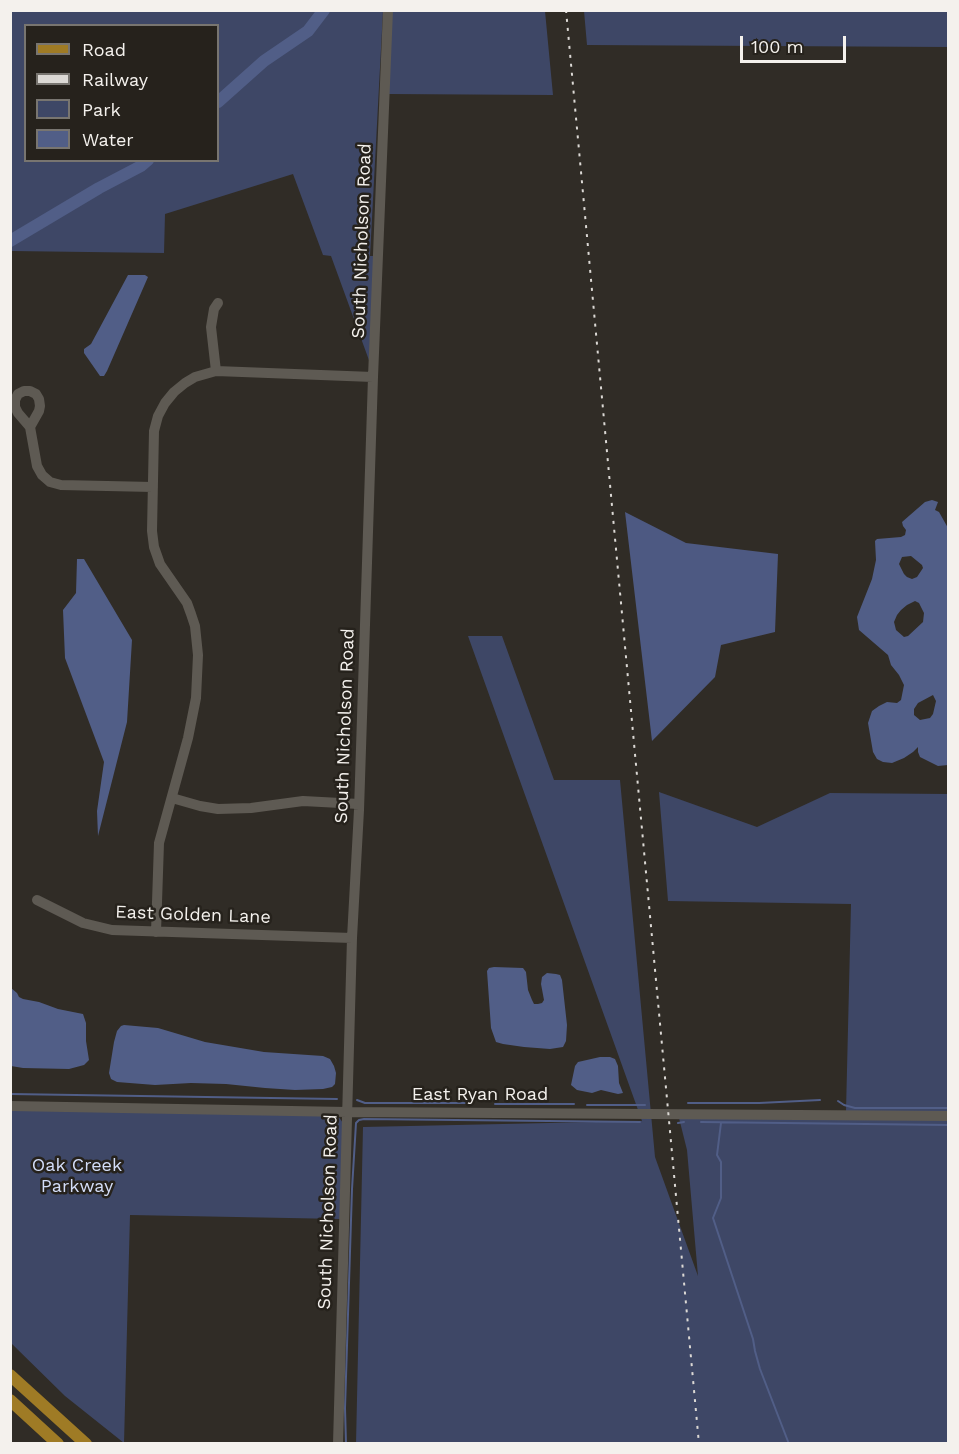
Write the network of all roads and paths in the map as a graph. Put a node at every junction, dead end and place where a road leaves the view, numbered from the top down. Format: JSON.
{"nodes":[{"id":1,"x":387,"y":10,"type":"edge"},
{"id":2,"x":218,"y":303,"type":"dead end"},
{"id":3,"x":216,"y":371,"type":"junction"},
{"id":4,"x":373,"y":377,"type":"junction"},
{"id":5,"x":30,"y":427,"type":"dead end"},
{"id":6,"x":153,"y":487,"type":"junction"},
{"id":7,"x":172,"y":798,"type":"junction"},
{"id":8,"x":359,"y":804,"type":"junction"},
{"id":9,"x":37,"y":900,"type":"dead end"},
{"id":10,"x":156,"y":932,"type":"junction"},
{"id":11,"x":352,"y":938,"type":"junction"},
{"id":12,"x":10,"y":1106,"type":"edge"},
{"id":13,"x":347,"y":1112,"type":"junction"},
{"id":14,"x":948,"y":1116,"type":"edge"},
{"id":15,"x":10,"y":1375,"type":"edge"},
{"id":16,"x":10,"y":1400,"type":"edge"},
{"id":17,"x":58,"y":1443,"type":"edge"},
{"id":18,"x":86,"y":1443,"type":"edge"},
{"id":19,"x":338,"y":1443,"type":"edge"}],
"edges":[{"from":1,"to":4,"type":"street","name":"South Nicholson Road"},
{"from":2,"to":3,"type":"street"},
{"from":3,"to":4,"type":"street"},
{"from":3,"to":6,"type":"street"},
{"from":4,"to":8,"type":"street","name":"South Nicholson Road"},
{"from":5,"to":6,"type":"street"},
{"from":6,"to":7,"type":"street"},
{"from":7,"to":8,"type":"street"},
{"from":7,"to":10,"type":"street"},
{"from":8,"to":11,"type":"street","name":"South Nicholson Road"},
{"from":9,"to":10,"type":"street","name":"East Golden Lane"},
{"from":10,"to":11,"type":"street","name":"East Golden Lane"},
{"from":11,"to":13,"type":"street","name":"South Nicholson Road"},
{"from":12,"to":13,"type":"street","name":"East Ryan Road"},
{"from":13,"to":14,"type":"street","name":"East Ryan Road"},
{"from":13,"to":19,"type":"street","name":"South Nicholson Road"},
{"from":15,"to":18,"type":"main road"},
{"from":16,"to":17,"type":"main road"}]}
